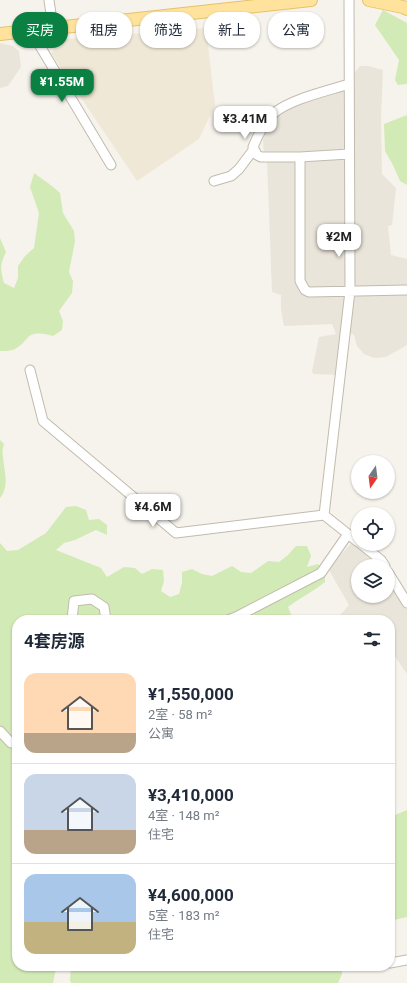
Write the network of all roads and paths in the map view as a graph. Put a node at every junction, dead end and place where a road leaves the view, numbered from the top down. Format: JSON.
{"nodes":[{"id":1,"x":49,"y":0,"type":"edge"},
{"id":2,"x":311,"y":0,"type":"edge"},
{"id":3,"x":349,"y":0,"type":"edge"},
{"id":4,"x":369,"y":0,"type":"edge"},
{"id":5,"x":402,"y":5,"type":"edge"},
{"id":6,"x":51,"y":12,"type":"edge"},
{"id":7,"x":68,"y":26,"type":"edge"},
{"id":8,"x":12,"y":33,"type":"edge"},
{"id":9,"x":0,"y":34,"type":"edge"},
{"id":10,"x":41,"y":48,"type":"edge"},
{"id":11,"x":349,"y":84,"type":"junction"},
{"id":12,"x":254,"y":149,"type":"junction"},
{"id":13,"x":349,"y":154,"type":"junction"},
{"id":14,"x":300,"y":157,"type":"junction"},
{"id":15,"x":111,"y":166,"type":"dead end"},
{"id":16,"x":214,"y":181,"type":"dead end"},
{"id":17,"x":407,"y":290,"type":"edge"},
{"id":18,"x":350,"y":292,"type":"junction"},
{"id":19,"x":30,"y":370,"type":"dead end"},
{"id":20,"x":324,"y":515,"type":"junction"},
{"id":21,"x":348,"y":534,"type":"junction"},
{"id":22,"x":351,"y":536,"type":"edge"},
{"id":23,"x":370,"y":551,"type":"edge"},
{"id":24,"x":380,"y":559,"type":"edge"},
{"id":25,"x":395,"y":583,"type":"edge"},
{"id":26,"x":407,"y":603,"type":"edge"},
{"id":27,"x":73,"y":615,"type":"edge"},
{"id":28,"x":105,"y":615,"type":"edge"},
{"id":29,"x":240,"y":615,"type":"edge"},
{"id":30,"x":0,"y":731,"type":"edge"},
{"id":31,"x":12,"y":743,"type":"edge"},
{"id":32,"x":407,"y":960,"type":"edge"},
{"id":33,"x":395,"y":962,"type":"edge"}],
"edges":[{"from":1,"to":6,"type":"street"},
{"from":2,"to":7,"type":"main road"},
{"from":3,"to":11,"type":"street"},
{"from":4,"to":5,"type":"main road"},
{"from":8,"to":9,"type":"main road"},
{"from":10,"to":15,"type":"street"},
{"from":11,"to":12,"type":"street"},
{"from":11,"to":13,"type":"street"},
{"from":12,"to":14,"type":"street"},
{"from":12,"to":16,"type":"street"},
{"from":13,"to":14,"type":"street"},
{"from":13,"to":18,"type":"street"},
{"from":14,"to":18,"type":"street"},
{"from":17,"to":18,"type":"street"},
{"from":18,"to":20,"type":"street"},
{"from":19,"to":20,"type":"street"},
{"from":20,"to":21,"type":"street"},
{"from":21,"to":22,"type":"street"},
{"from":21,"to":29,"type":"street"},
{"from":23,"to":24,"type":"street"},
{"from":25,"to":26,"type":"street"},
{"from":27,"to":28,"type":"street"},
{"from":30,"to":31,"type":"street"},
{"from":32,"to":33,"type":"street"}]}
